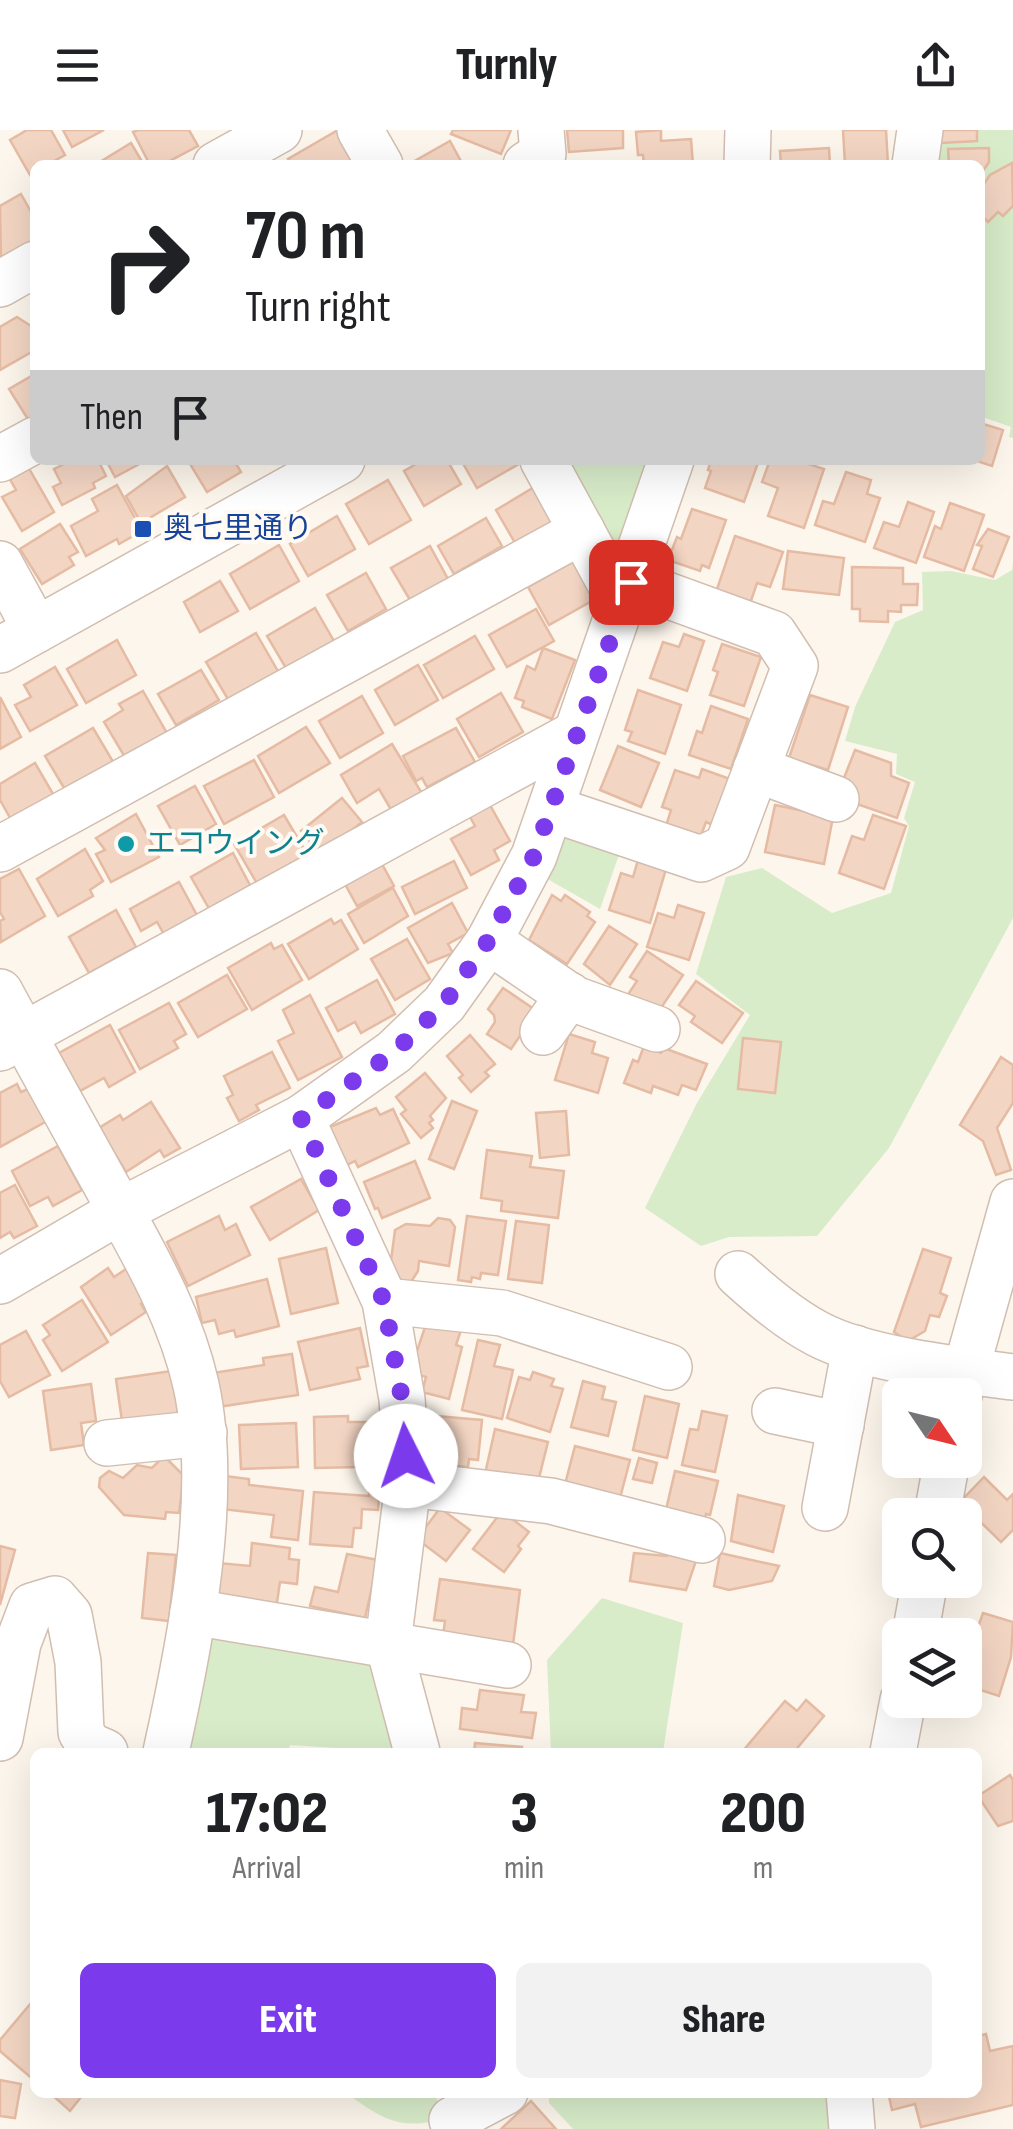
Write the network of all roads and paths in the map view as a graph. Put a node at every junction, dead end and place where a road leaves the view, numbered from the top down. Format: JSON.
{"nodes":[{"id":1,"x":280,"y":130,"type":"edge"},
{"id":2,"x":360,"y":130,"type":"edge"},
{"id":3,"x":540,"y":130,"type":"edge"},
{"id":4,"x":748,"y":130,"type":"edge"},
{"id":5,"x":920,"y":130,"type":"edge"},
{"id":6,"x":225,"y":160,"type":"edge"},
{"id":7,"x":377,"y":160,"type":"edge"},
{"id":8,"x":533,"y":160,"type":"edge"},
{"id":9,"x":747,"y":160,"type":"edge"},
{"id":10,"x":917,"y":160,"type":"edge"},
{"id":11,"x":30,"y":267,"type":"edge"},
{"id":12,"x":0,"y":284,"type":"edge"},
{"id":13,"x":30,"y":443,"type":"edge"},
{"id":14,"x":0,"y":459,"type":"edge"},
{"id":15,"x":333,"y":465,"type":"edge"},
{"id":16,"x":545,"y":465,"type":"edge"},
{"id":17,"x":669,"y":465,"type":"edge"},
{"id":18,"x":582,"y":531,"type":"junction"},
{"id":19,"x":0,"y":564,"type":"edge"},
{"id":20,"x":626,"y":594,"type":"junction"},
{"id":21,"x":18,"y":640,"type":"edge"},
{"id":22,"x":575,"y":734,"type":"junction"},
{"id":23,"x":756,"y":769,"type":"junction"},
{"id":24,"x":836,"y":799,"type":"dead end"},
{"id":25,"x":552,"y":809,"type":"junction"},
{"id":26,"x":0,"y":849,"type":"edge"},
{"id":27,"x":488,"y":941,"type":"junction"},
{"id":28,"x":0,"y":992,"type":"edge"},
{"id":29,"x":569,"y":995,"type":"junction"},
{"id":30,"x":657,"y":1030,"type":"dead end"},
{"id":31,"x":543,"y":1032,"type":"dead end"},
{"id":32,"x":12,"y":1042,"type":"edge"},
{"id":33,"x":301,"y":1118,"type":"junction"},
{"id":34,"x":1013,"y":1202,"type":"edge"},
{"id":35,"x":120,"y":1211,"type":"junction"},
{"id":36,"x":738,"y":1274,"type":"dead end"},
{"id":37,"x":0,"y":1281,"type":"edge"},
{"id":38,"x":384,"y":1301,"type":"junction"},
{"id":39,"x":854,"y":1348,"type":"junction"},
{"id":40,"x":669,"y":1367,"type":"dead end"},
{"id":41,"x":1013,"y":1377,"type":"edge"},
{"id":42,"x":946,"y":1378,"type":"edge"},
{"id":43,"x":962,"y":1378,"type":"edge"},
{"id":44,"x":982,"y":1381,"type":"edge"},
{"id":45,"x":774,"y":1411,"type":"dead end"},
{"id":46,"x":841,"y":1425,"type":"junction"},
{"id":47,"x":204,"y":1434,"type":"junction"},
{"id":48,"x":107,"y":1443,"type":"dead end"},
{"id":49,"x":408,"y":1484,"type":"junction"},
{"id":50,"x":825,"y":1508,"type":"dead end"},
{"id":51,"x":702,"y":1540,"type":"dead end"},
{"id":52,"x":193,"y":1612,"type":"junction"},
{"id":53,"x":388,"y":1643,"type":"junction"},
{"id":54,"x":508,"y":1665,"type":"dead end"},
{"id":55,"x":900,"y":1718,"type":"edge"},
{"id":56,"x":0,"y":1738,"type":"edge"},
{"id":57,"x":95,"y":1748,"type":"edge"},
{"id":58,"x":167,"y":1748,"type":"edge"},
{"id":59,"x":417,"y":1748,"type":"edge"},
{"id":60,"x":894,"y":1748,"type":"edge"},
{"id":61,"x":491,"y":2098,"type":"edge"},
{"id":62,"x":849,"y":2098,"type":"edge"},
{"id":63,"x":452,"y":2114,"type":"edge"},
{"id":64,"x":852,"y":2129,"type":"edge"}],
"edges":[{"from":1,"to":6,"type":"street"},
{"from":2,"to":7,"type":"street"},
{"from":3,"to":8,"type":"street"},
{"from":4,"to":9,"type":"street"},
{"from":5,"to":10,"type":"street"},
{"from":11,"to":12,"type":"street"},
{"from":13,"to":14,"type":"street"},
{"from":15,"to":21,"type":"street"},
{"from":16,"to":18,"type":"street"},
{"from":17,"to":20,"type":"street"},
{"from":18,"to":20,"type":"street"},
{"from":18,"to":26,"type":"street"},
{"from":19,"to":21,"type":"street"},
{"from":20,"to":22,"type":"street"},
{"from":20,"to":23,"type":"street"},
{"from":22,"to":25,"type":"street"},
{"from":22,"to":32,"type":"street"},
{"from":23,"to":24,"type":"street"},
{"from":23,"to":25,"type":"street"},
{"from":25,"to":27,"type":"street"},
{"from":27,"to":29,"type":"street"},
{"from":27,"to":33,"type":"street"},
{"from":28,"to":32,"type":"street"},
{"from":29,"to":30,"type":"street"},
{"from":29,"to":31,"type":"street"},
{"from":32,"to":35,"type":"street"},
{"from":33,"to":35,"type":"street"},
{"from":33,"to":38,"type":"street"},
{"from":34,"to":43,"type":"street"},
{"from":35,"to":37,"type":"street"},
{"from":35,"to":47,"type":"street"},
{"from":36,"to":39,"type":"street"},
{"from":38,"to":40,"type":"street"},
{"from":38,"to":49,"type":"street"},
{"from":39,"to":42,"type":"street"},
{"from":39,"to":46,"type":"street"},
{"from":41,"to":44,"type":"street"},
{"from":45,"to":46,"type":"street"},
{"from":46,"to":50,"type":"street"},
{"from":47,"to":48,"type":"street"},
{"from":47,"to":52,"type":"street"},
{"from":49,"to":51,"type":"street"},
{"from":49,"to":53,"type":"street"},
{"from":52,"to":53,"type":"street"},
{"from":52,"to":58,"type":"street"},
{"from":53,"to":54,"type":"street"},
{"from":53,"to":59,"type":"street"},
{"from":55,"to":60,"type":"street"},
{"from":56,"to":57,"type":"street"},
{"from":61,"to":63,"type":"street"},
{"from":62,"to":64,"type":"street"}]}
